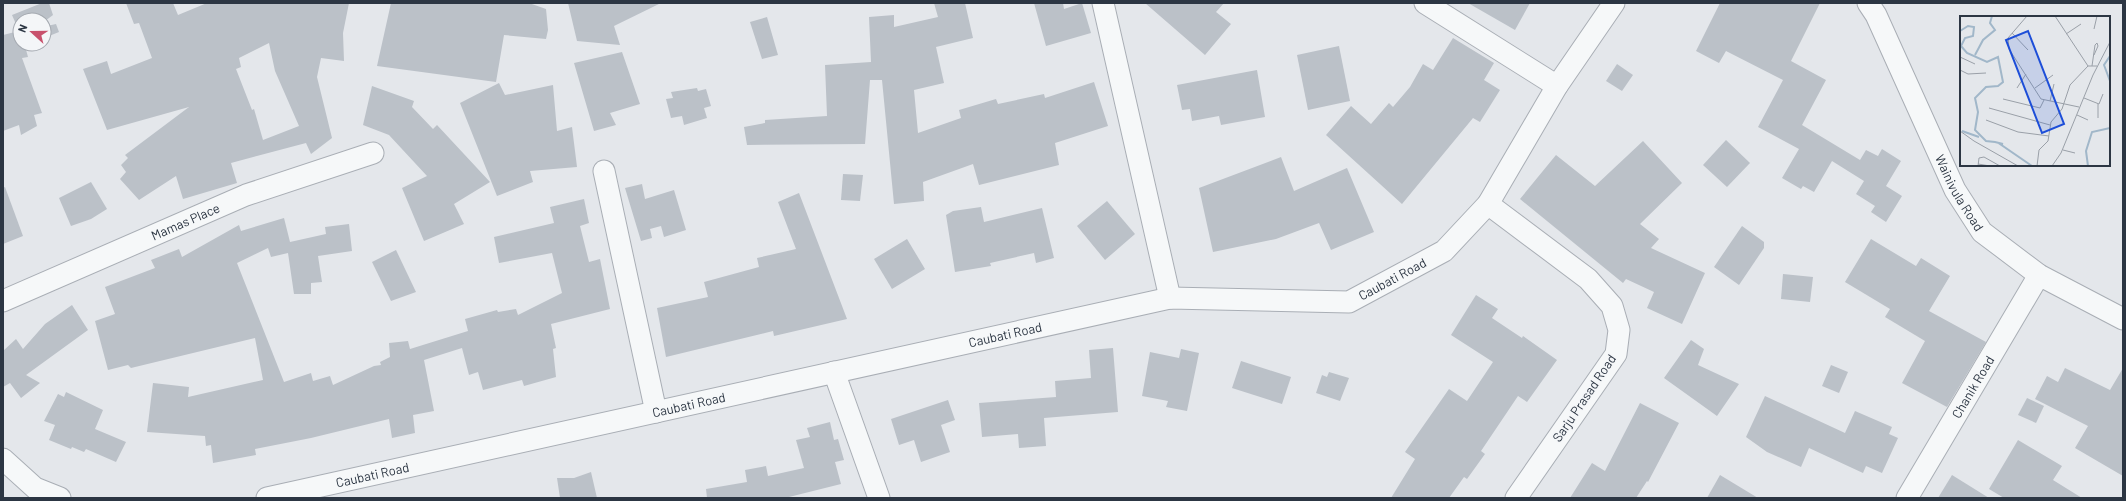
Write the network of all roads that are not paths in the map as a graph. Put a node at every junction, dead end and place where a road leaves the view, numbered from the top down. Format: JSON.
{"nodes":[{"id":1,"x":1103,"y":3,"type":"edge"},
{"id":2,"x":1425,"y":3,"type":"edge"},
{"id":3,"x":1614,"y":3,"type":"edge"},
{"id":4,"x":1868,"y":3,"type":"edge"},
{"id":5,"x":1557,"y":86,"type":"junction"},
{"id":6,"x":373,"y":153,"type":"dead end"},
{"id":7,"x":604,"y":171,"type":"dead end"},
{"id":8,"x":1488,"y":204,"type":"junction"},
{"id":9,"x":2039,"y":275,"type":"junction"},
{"id":10,"x":1170,"y":298,"type":"junction"},
{"id":11,"x":3,"y":301,"type":"edge"},
{"id":12,"x":2123,"y":319,"type":"edge"},
{"id":13,"x":834,"y":372,"type":"junction"},
{"id":14,"x":656,"y":412,"type":"junction"},
{"id":15,"x":3,"y":459,"type":"edge"},
{"id":16,"x":60,"y":498,"type":"edge"},
{"id":17,"x":266,"y":498,"type":"edge"},
{"id":18,"x":879,"y":498,"type":"edge"},
{"id":19,"x":1516,"y":498,"type":"edge"},
{"id":20,"x":1906,"y":498,"type":"edge"}],
"edges":[{"from":1,"to":10,"type":"street"},
{"from":2,"to":5,"type":"street"},
{"from":3,"to":5,"type":"street","name":"Caubati Road"},
{"from":4,"to":9,"type":"street","name":"Wainivula Road"},
{"from":5,"to":8,"type":"street","name":"Caubati Road"},
{"from":6,"to":11,"type":"street","name":"Mamas Place"},
{"from":7,"to":14,"type":"street"},
{"from":8,"to":10,"type":"street","name":"Caubati Road"},
{"from":8,"to":19,"type":"street","name":"Sarju Prasad Road"},
{"from":9,"to":12,"type":"street","name":"Wainivula Road"},
{"from":9,"to":20,"type":"street","name":"Chanik Road"},
{"from":10,"to":13,"type":"street","name":"Caubati Road"},
{"from":13,"to":14,"type":"street","name":"Caubati Road"},
{"from":13,"to":18,"type":"street"},
{"from":14,"to":17,"type":"street","name":"Caubati Road"},
{"from":15,"to":16,"type":"street"}]}
